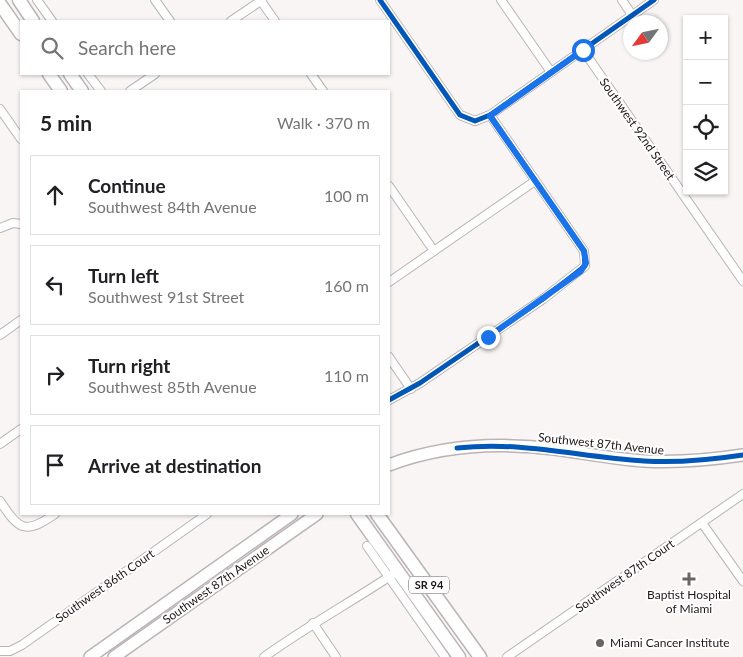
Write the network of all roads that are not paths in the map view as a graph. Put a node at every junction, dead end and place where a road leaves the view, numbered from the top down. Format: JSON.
{"nodes":[{"id":1,"x":19,"y":0,"type":"edge"},
{"id":2,"x":37,"y":0,"type":"edge"},
{"id":3,"x":155,"y":0,"type":"edge"},
{"id":4,"x":261,"y":0,"type":"edge"},
{"id":5,"x":380,"y":0,"type":"edge"},
{"id":6,"x":501,"y":0,"type":"edge"},
{"id":7,"x":622,"y":0,"type":"edge"},
{"id":8,"x":654,"y":0,"type":"edge"},
{"id":9,"x":0,"y":4,"type":"edge"},
{"id":10,"x":632,"y":15,"type":"joint"},
{"id":11,"x":33,"y":20,"type":"edge"},
{"id":12,"x":51,"y":20,"type":"edge"},
{"id":13,"x":169,"y":20,"type":"edge"},
{"id":14,"x":233,"y":20,"type":"edge"},
{"id":15,"x":274,"y":20,"type":"edge"},
{"id":16,"x":623,"y":21,"type":"edge"},
{"id":17,"x":20,"y":33,"type":"edge"},
{"id":18,"x":583,"y":50,"type":"junction"},
{"id":19,"x":551,"y":72,"type":"junction"},
{"id":20,"x":50,"y":75,"type":"edge"},
{"id":21,"x":71,"y":75,"type":"edge"},
{"id":22,"x":89,"y":75,"type":"edge"},
{"id":23,"x":154,"y":75,"type":"edge"},
{"id":24,"x":312,"y":75,"type":"edge"},
{"id":25,"x":60,"y":90,"type":"edge"},
{"id":26,"x":81,"y":90,"type":"edge"},
{"id":27,"x":100,"y":90,"type":"edge"},
{"id":28,"x":131,"y":90,"type":"edge"},
{"id":29,"x":322,"y":90,"type":"edge"},
{"id":30,"x":0,"y":110,"type":"edge"},
{"id":31,"x":490,"y":116,"type":"junction"},
{"id":32,"x":20,"y":138,"type":"edge"},
{"id":33,"x":535,"y":181,"type":"junction"},
{"id":34,"x":390,"y":187,"type":"edge"},
{"id":35,"x":20,"y":224,"type":"edge"},
{"id":36,"x":0,"y":228,"type":"edge"},
{"id":37,"x":434,"y":251,"type":"junction"},
{"id":38,"x":390,"y":281,"type":"edge"},
{"id":39,"x":743,"y":281,"type":"edge"},
{"id":40,"x":20,"y":321,"type":"edge"},
{"id":41,"x":0,"y":335,"type":"edge"},
{"id":42,"x":390,"y":358,"type":"edge"},
{"id":43,"x":411,"y":389,"type":"junction"},
{"id":44,"x":390,"y":400,"type":"edge"},
{"id":45,"x":20,"y":429,"type":"edge"},
{"id":46,"x":0,"y":444,"type":"edge"},
{"id":47,"x":743,"y":455,"type":"edge"},
{"id":48,"x":390,"y":465,"type":"edge"},
{"id":49,"x":743,"y":494,"type":"edge"},
{"id":50,"x":0,"y":501,"type":"edge"},
{"id":51,"x":54,"y":515,"type":"edge"},
{"id":52,"x":206,"y":515,"type":"edge"},
{"id":53,"x":291,"y":515,"type":"edge"},
{"id":54,"x":316,"y":515,"type":"edge"},
{"id":55,"x":358,"y":515,"type":"edge"},
{"id":56,"x":379,"y":515,"type":"edge"},
{"id":57,"x":702,"y":523,"type":"junction"},
{"id":58,"x":367,"y":546,"type":"dead end"},
{"id":59,"x":393,"y":574,"type":"junction"},
{"id":60,"x":743,"y":581,"type":"edge"},
{"id":61,"x":312,"y":624,"type":"junction"},
{"id":62,"x":0,"y":651,"type":"edge"},
{"id":63,"x":90,"y":657,"type":"edge"},
{"id":64,"x":114,"y":657,"type":"edge"},
{"id":65,"x":264,"y":657,"type":"edge"},
{"id":66,"x":336,"y":657,"type":"edge"},
{"id":67,"x":445,"y":657,"type":"edge"},
{"id":68,"x":459,"y":657,"type":"edge"},
{"id":69,"x":480,"y":657,"type":"edge"},
{"id":70,"x":507,"y":657,"type":"edge"}],
"edges":[{"from":1,"to":11,"type":"main road"},
{"from":2,"to":12,"type":"street"},
{"from":3,"to":13,"type":"street"},
{"from":4,"to":14,"type":"street"},
{"from":4,"to":15,"type":"street"},
{"from":5,"to":31,"type":"street"},
{"from":6,"to":19,"type":"street"},
{"from":7,"to":10,"type":"street"},
{"from":8,"to":10,"type":"street"},
{"from":9,"to":17,"type":"main road"},
{"from":16,"to":18,"type":"street"},
{"from":18,"to":19,"type":"street"},
{"from":18,"to":39,"type":"street","name":"Southwest 92nd Street"},
{"from":19,"to":31,"type":"street"},
{"from":20,"to":25,"type":"main road"},
{"from":21,"to":26,"type":"main road"},
{"from":22,"to":27,"type":"street"},
{"from":23,"to":28,"type":"street"},
{"from":24,"to":29,"type":"street"},
{"from":30,"to":32,"type":"street"},
{"from":31,"to":33,"type":"street"},
{"from":33,"to":37,"type":"street"},
{"from":33,"to":43,"type":"street"},
{"from":34,"to":37,"type":"street"},
{"from":35,"to":36,"type":"street"},
{"from":37,"to":38,"type":"street"},
{"from":40,"to":41,"type":"street"},
{"from":42,"to":43,"type":"street"},
{"from":43,"to":44,"type":"street"},
{"from":45,"to":46,"type":"street"},
{"from":47,"to":48,"type":"main road","name":"Southwest 87th Avenue"},
{"from":49,"to":57,"type":"street","name":"Southwest 87th Court"},
{"from":50,"to":51,"type":"street"},
{"from":52,"to":62,"type":"street","name":"Southwest 86th Court"},
{"from":53,"to":63,"type":"main road","name":"Southwest 87th Avenue"},
{"from":54,"to":64,"type":"main road","name":"Southwest 87th Avenue"},
{"from":55,"to":59,"type":"main road","number":"SR 94"},
{"from":56,"to":69,"type":"main road","number":"SR 94"},
{"from":57,"to":60,"type":"street"},
{"from":57,"to":70,"type":"street","name":"Southwest 87th Court"},
{"from":58,"to":59,"type":"street"},
{"from":59,"to":61,"type":"street"},
{"from":59,"to":67,"type":"street"},
{"from":59,"to":68,"type":"main road","number":"SR 94"},
{"from":61,"to":65,"type":"street"},
{"from":61,"to":66,"type":"street"}]}
